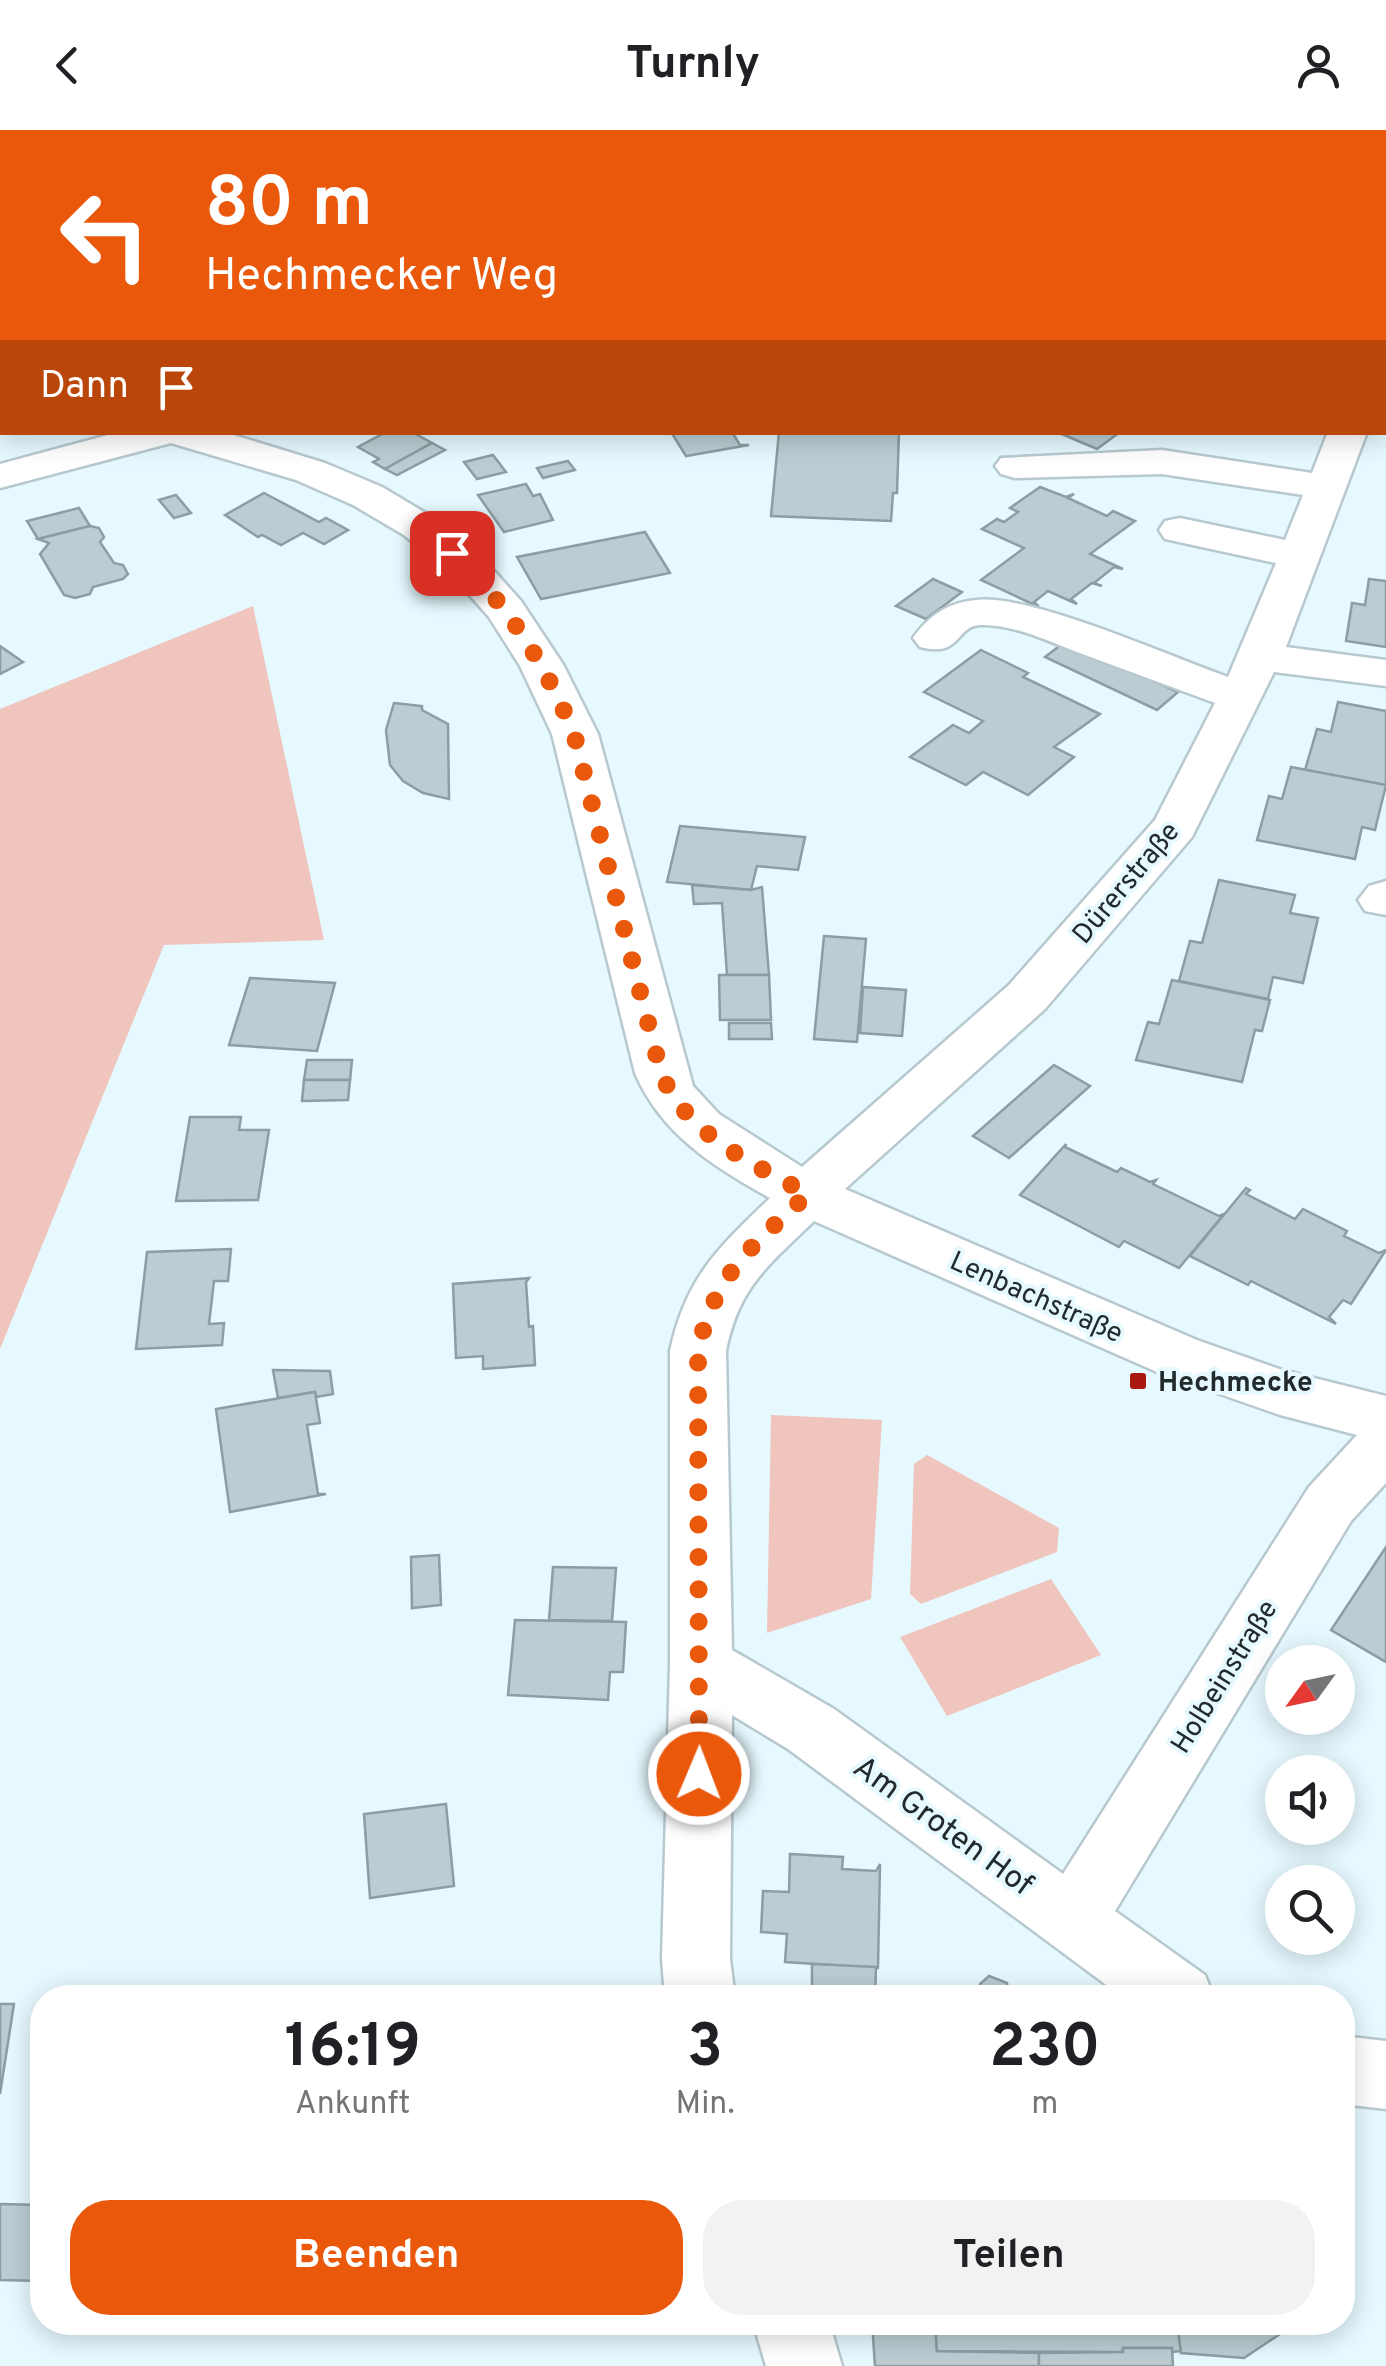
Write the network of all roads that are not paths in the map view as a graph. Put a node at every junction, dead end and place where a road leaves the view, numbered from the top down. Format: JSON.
{"nodes":[{"id":1,"x":155,"y":435,"type":"edge"},
{"id":2,"x":187,"y":435,"type":"edge"},
{"id":3,"x":1347,"y":435,"type":"edge"},
{"id":4,"x":1014,"y":466,"type":"dead end"},
{"id":5,"x":0,"y":476,"type":"edge"},
{"id":6,"x":1328,"y":487,"type":"junction"},
{"id":7,"x":1180,"y":530,"type":"dead end"},
{"id":8,"x":1300,"y":556,"type":"junction"},
{"id":9,"x":935,"y":638,"type":"dead end"},
{"id":10,"x":1386,"y":673,"type":"edge"},
{"id":11,"x":1250,"y":677,"type":"junction"},
{"id":12,"x":808,"y":1194,"type":"junction"},
{"id":13,"x":1386,"y":1419,"type":"edge"},
{"id":14,"x":1386,"y":1443,"type":"edge"},
{"id":15,"x":701,"y":1664,"type":"junction"},
{"id":16,"x":1072,"y":1918,"type":"junction"},
{"id":17,"x":699,"y":1985,"type":"edge"},
{"id":18,"x":1162,"y":1985,"type":"edge"},
{"id":19,"x":1355,"y":2071,"type":"edge"},
{"id":20,"x":1386,"y":2075,"type":"edge"},
{"id":21,"x":795,"y":2335,"type":"edge"},
{"id":22,"x":804,"y":2366,"type":"edge"}],
"edges":[{"from":1,"to":5,"type":"street"},
{"from":2,"to":12,"type":"street","name":"Lenbachstraße"},
{"from":3,"to":6,"type":"street","name":"Dürerstraße"},
{"from":4,"to":6,"type":"street"},
{"from":6,"to":8,"type":"street","name":"Dürerstraße"},
{"from":7,"to":8,"type":"street"},
{"from":8,"to":11,"type":"street","name":"Dürerstraße"},
{"from":9,"to":11,"type":"street"},
{"from":10,"to":11,"type":"street"},
{"from":11,"to":12,"type":"street","name":"Dürerstraße"},
{"from":12,"to":13,"type":"street","name":"Lenbachstraße"},
{"from":12,"to":15,"type":"street"},
{"from":14,"to":16,"type":"street","name":"Holbeinstraße"},
{"from":15,"to":16,"type":"street","name":"Am Groten Hof"},
{"from":15,"to":17,"type":"street"},
{"from":16,"to":18,"type":"street","name":"Am Groten Hof"},
{"from":19,"to":20,"type":"street"},
{"from":21,"to":22,"type":"street"}]}
